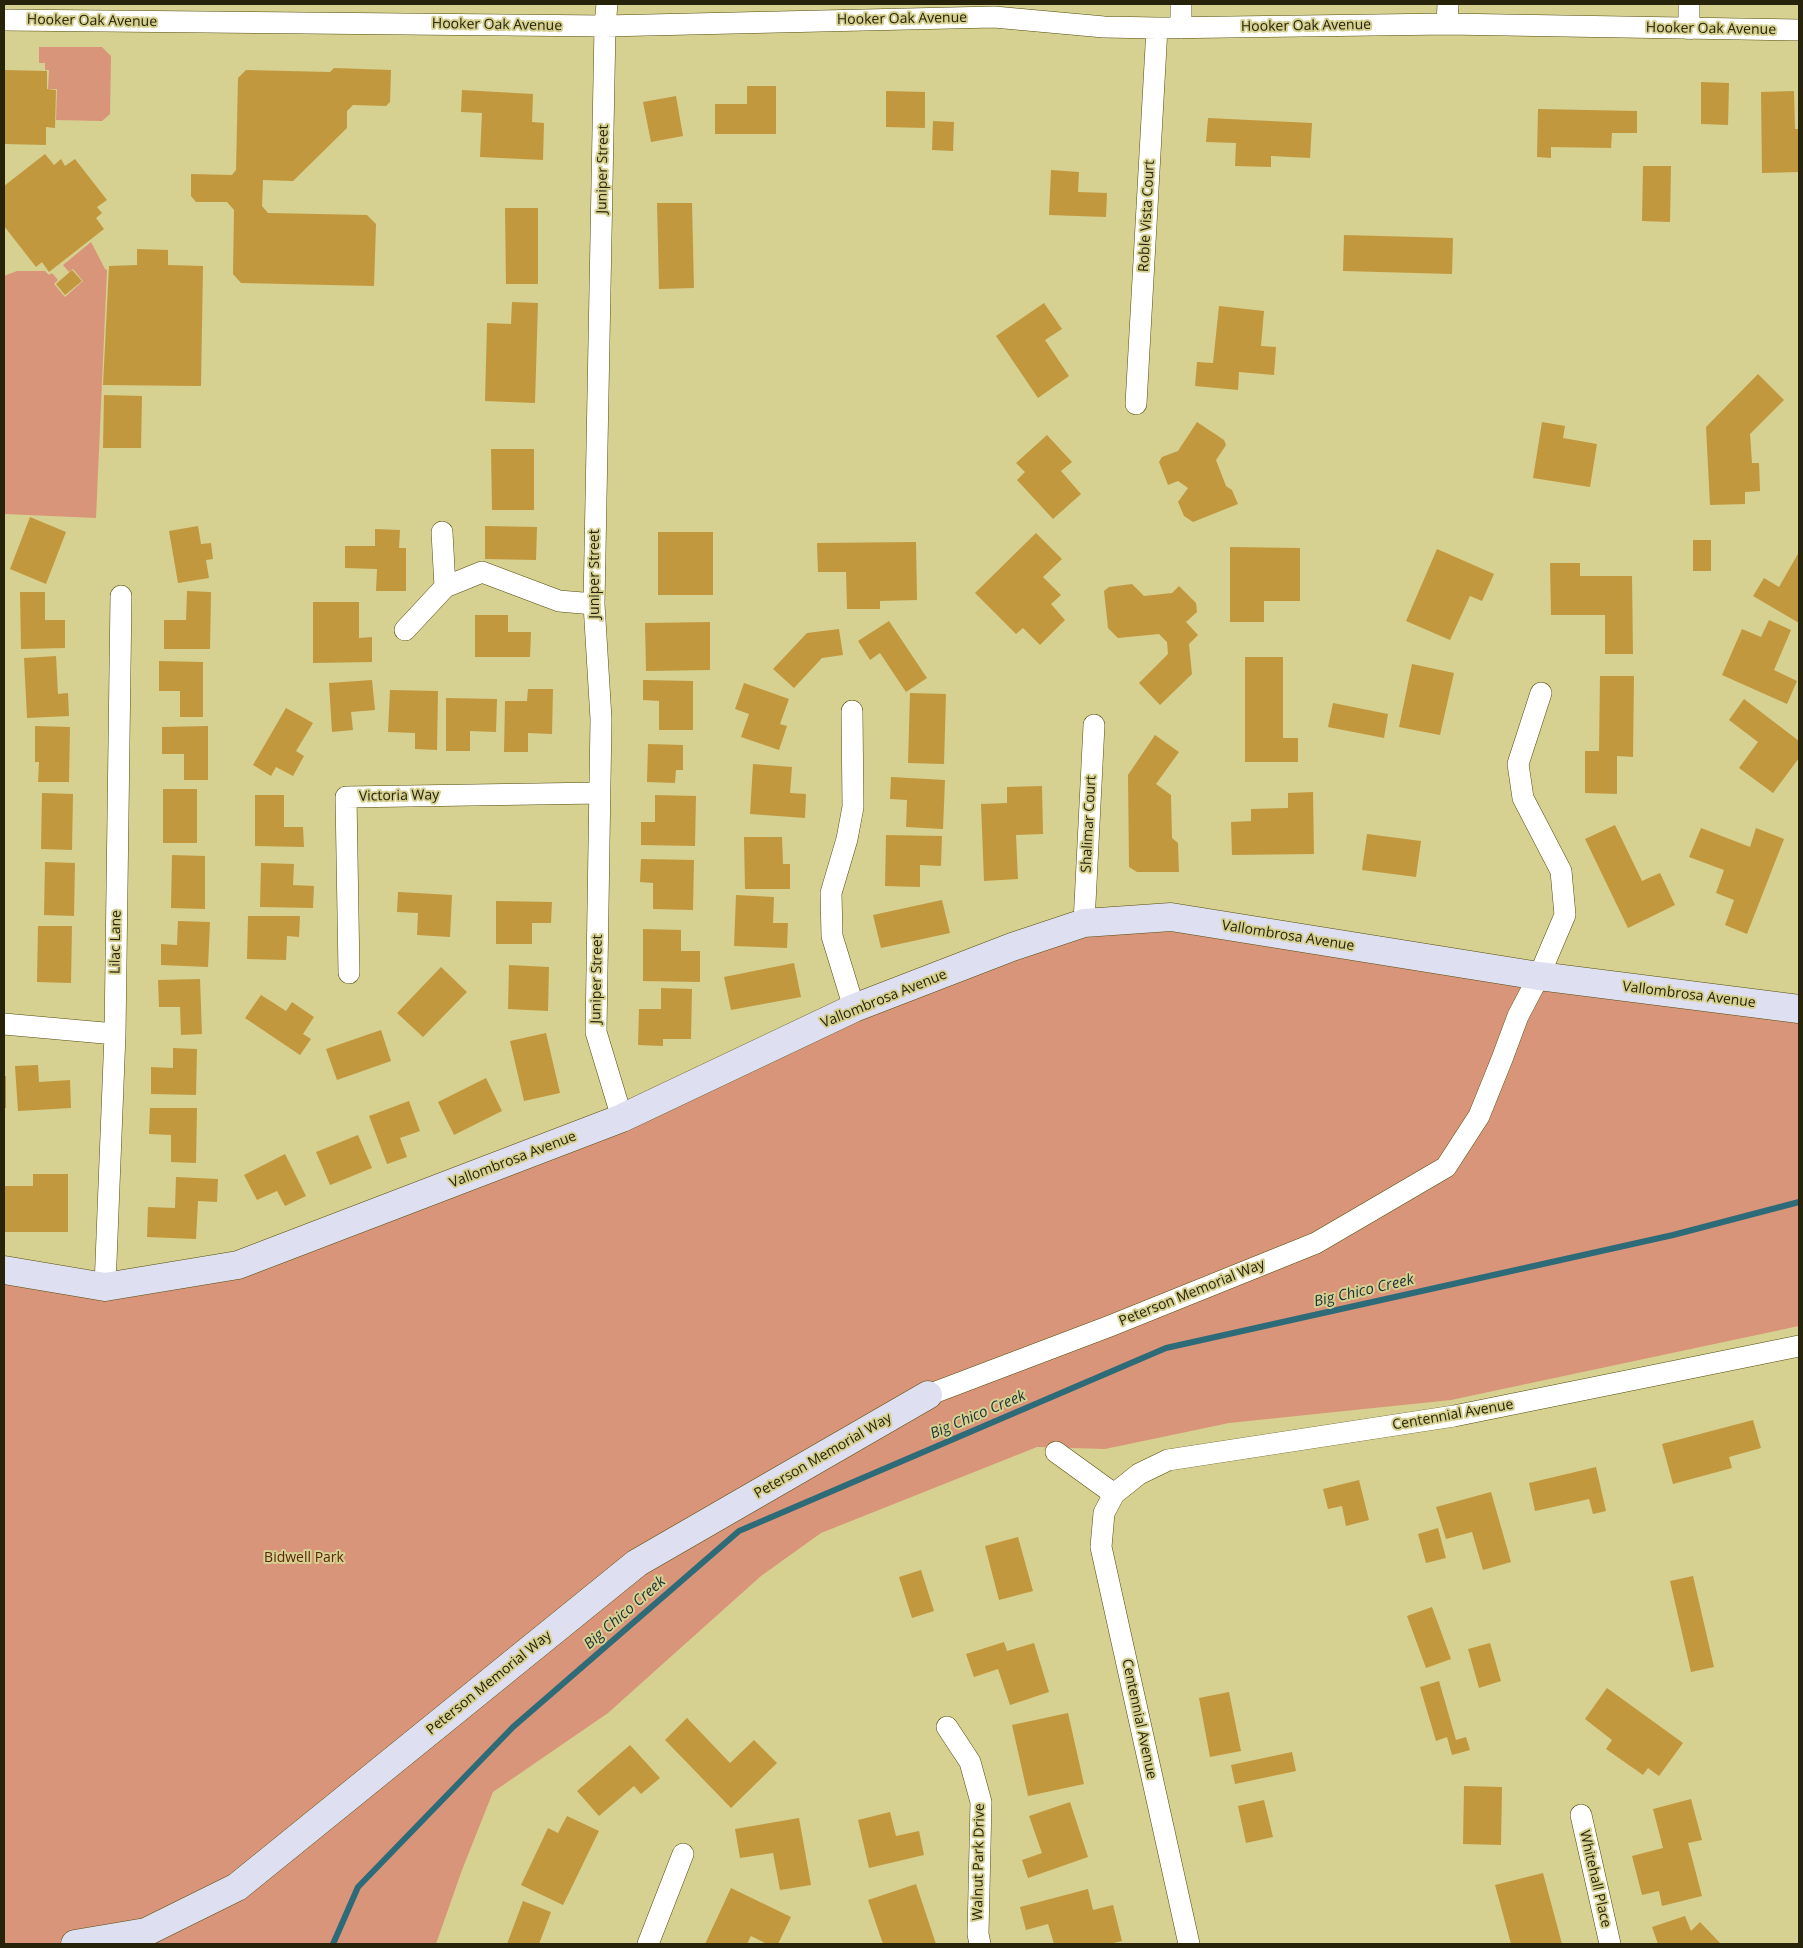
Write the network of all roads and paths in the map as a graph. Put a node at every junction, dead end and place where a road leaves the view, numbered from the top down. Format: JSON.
{"nodes":[{"id":1,"x":607,"y":4,"type":"edge"},
{"id":2,"x":1181,"y":4,"type":"edge"},
{"id":3,"x":1690,"y":4,"type":"edge"},
{"id":4,"x":994,"y":10,"type":"edge"},
{"id":5,"x":1448,"y":14,"type":"edge"},
{"id":6,"x":4,"y":20,"type":"edge"},
{"id":7,"x":605,"y":26,"type":"junction"},
{"id":8,"x":1158,"y":28,"type":"junction"},
{"id":9,"x":1181,"y":28,"type":"junction"},
{"id":10,"x":1690,"y":29,"type":"junction"},
{"id":11,"x":1799,"y":30,"type":"edge"},
{"id":12,"x":1136,"y":404,"type":"dead end"},
{"id":13,"x":442,"y":532,"type":"dead end"},
{"id":14,"x":445,"y":587,"type":"junction"},
{"id":15,"x":121,"y":596,"type":"dead end"},
{"id":16,"x":594,"y":604,"type":"junction"},
{"id":17,"x":405,"y":630,"type":"dead end"},
{"id":18,"x":1541,"y":693,"type":"dead end"},
{"id":19,"x":852,"y":711,"type":"dead end"},
{"id":20,"x":1094,"y":725,"type":"dead end"},
{"id":21,"x":599,"y":793,"type":"junction"},
{"id":22,"x":1084,"y":923,"type":"junction"},
{"id":23,"x":349,"y":974,"type":"dead end"},
{"id":24,"x":1539,"y":976,"type":"junction"},
{"id":25,"x":854,"y":1008,"type":"junction"},
{"id":26,"x":1799,"y":1009,"type":"edge"},
{"id":27,"x":4,"y":1024,"type":"edge"},
{"id":28,"x":115,"y":1034,"type":"junction"},
{"id":29,"x":622,"y":1118,"type":"junction"},
{"id":30,"x":4,"y":1270,"type":"edge"},
{"id":31,"x":105,"y":1287,"type":"junction"},
{"id":32,"x":1799,"y":1346,"type":"edge"},
{"id":33,"x":928,"y":1395,"type":"joint"},
{"id":34,"x":1056,"y":1452,"type":"dead end"},
{"id":35,"x":1114,"y":1494,"type":"junction"},
{"id":36,"x":948,"y":1728,"type":"dead end"},
{"id":37,"x":1581,"y":1815,"type":"dead end"},
{"id":38,"x":683,"y":1854,"type":"dead end"},
{"id":39,"x":75,"y":1944,"type":"edge"},
{"id":40,"x":648,"y":1944,"type":"edge"},
{"id":41,"x":980,"y":1944,"type":"edge"},
{"id":42,"x":1189,"y":1944,"type":"edge"},
{"id":43,"x":1610,"y":1944,"type":"edge"}],
"edges":[{"from":1,"to":7,"type":"street","name":"Juniper Street"},
{"from":2,"to":9,"type":"street"},
{"from":3,"to":10,"type":"street"},
{"from":4,"to":7,"type":"street","name":"Hooker Oak Avenue"},
{"from":4,"to":8,"type":"street","name":"Hooker Oak Avenue"},
{"from":5,"to":9,"type":"street","name":"Hooker Oak Avenue"},
{"from":5,"to":10,"type":"street","name":"Hooker Oak Avenue"},
{"from":6,"to":7,"type":"street","name":"Hooker Oak Avenue"},
{"from":7,"to":16,"type":"street","name":"Juniper Street"},
{"from":8,"to":9,"type":"street","name":"Hooker Oak Avenue"},
{"from":8,"to":12,"type":"street","name":"Roble Vista Court"},
{"from":10,"to":11,"type":"street","name":"Hooker Oak Avenue"},
{"from":13,"to":14,"type":"street"},
{"from":14,"to":16,"type":"street"},
{"from":14,"to":17,"type":"street"},
{"from":15,"to":28,"type":"street","name":"Lilac Lane"},
{"from":16,"to":21,"type":"street","name":"Juniper Street"},
{"from":18,"to":24,"type":"street","name":"Peterson Memorial Way"},
{"from":19,"to":25,"type":"street"},
{"from":20,"to":22,"type":"street","name":"Shalimar Court"},
{"from":21,"to":23,"type":"street","name":"Victoria Way"},
{"from":21,"to":29,"type":"street","name":"Juniper Street"},
{"from":22,"to":24,"type":"street","name":"Vallombrosa Avenue"},
{"from":22,"to":25,"type":"street","name":"Vallombrosa Avenue"},
{"from":24,"to":26,"type":"street","name":"Vallombrosa Avenue"},
{"from":24,"to":33,"type":"street","name":"Peterson Memorial Way"},
{"from":25,"to":29,"type":"street","name":"Vallombrosa Avenue"},
{"from":27,"to":28,"type":"street"},
{"from":28,"to":31,"type":"street","name":"Lilac Lane"},
{"from":29,"to":31,"type":"street","name":"Vallombrosa Avenue"},
{"from":30,"to":31,"type":"street","name":"Vallombrosa Avenue"},
{"from":32,"to":35,"type":"street","name":"Centennial Avenue"},
{"from":33,"to":39,"type":"street","name":"Peterson Memorial Way"},
{"from":34,"to":35,"type":"street"},
{"from":35,"to":42,"type":"street","name":"Centennial Avenue"},
{"from":36,"to":41,"type":"street","name":"Walnut Park Drive"},
{"from":37,"to":43,"type":"street","name":"Whitehall Place"},
{"from":38,"to":40,"type":"street"}]}
